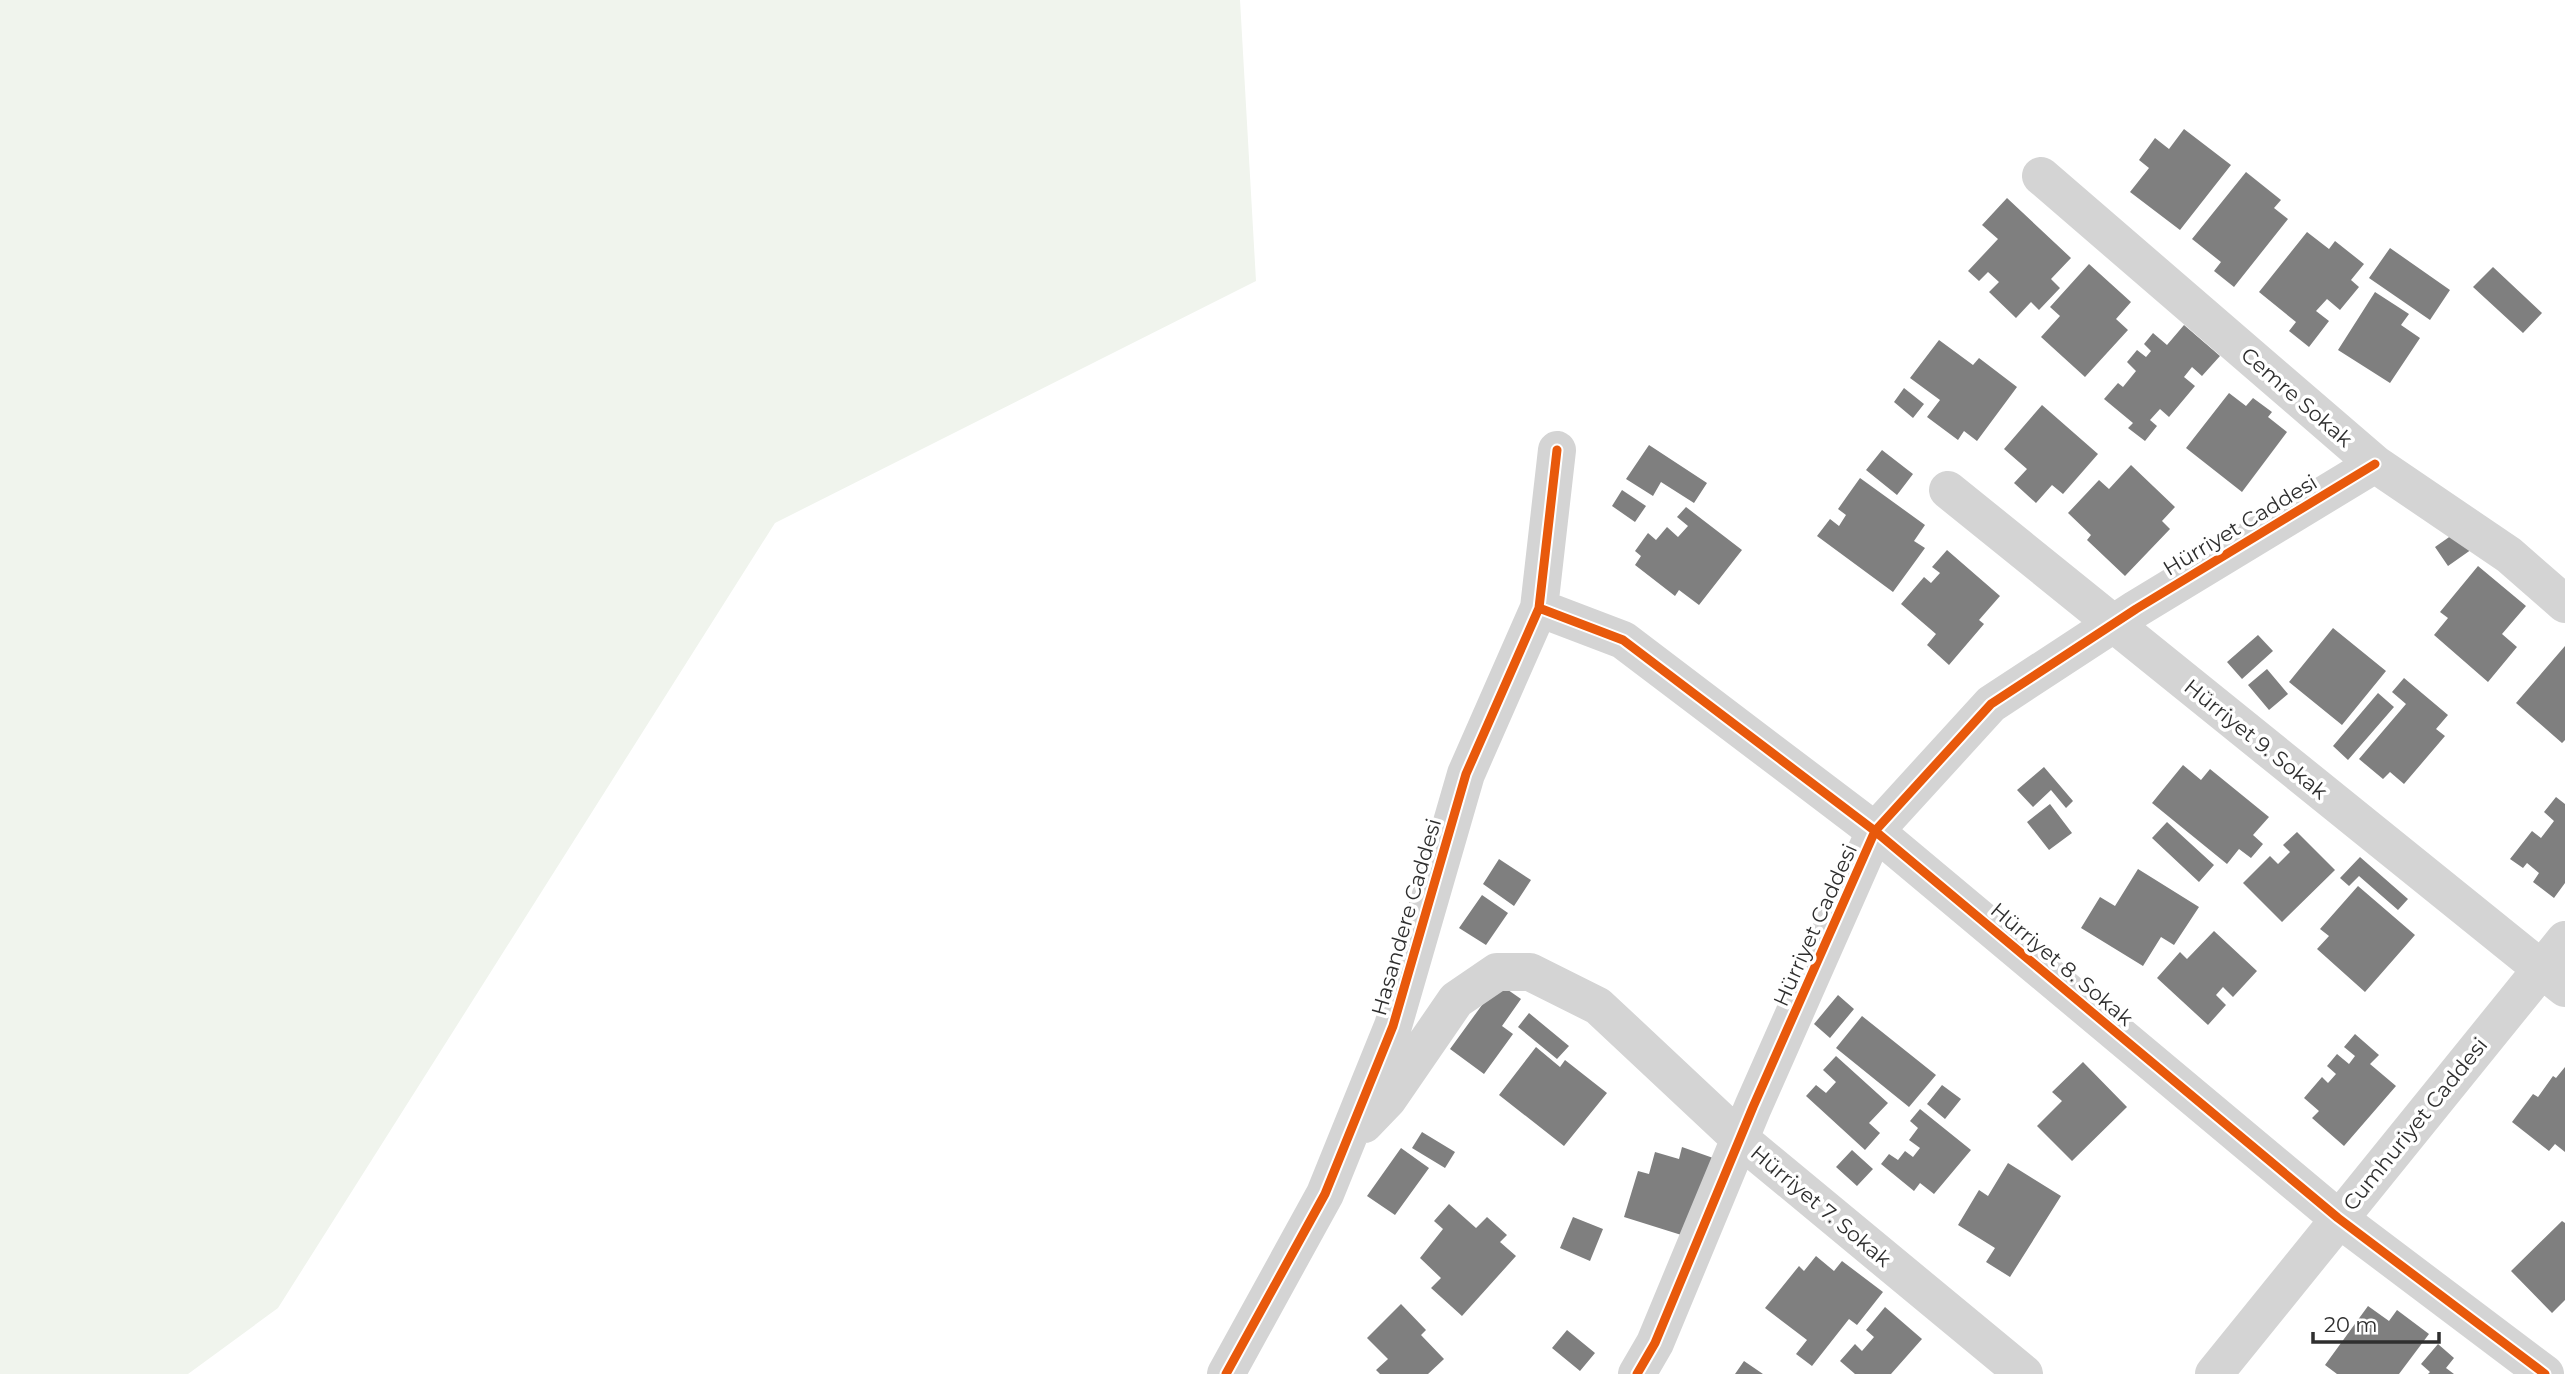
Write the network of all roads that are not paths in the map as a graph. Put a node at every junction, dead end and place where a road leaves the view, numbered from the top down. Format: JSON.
{"nodes":[{"id":1,"x":2041,"y":176,"type":"dead end"},
{"id":2,"x":1556,"y":450,"type":"dead end"},
{"id":3,"x":2375,"y":464,"type":"junction"},
{"id":4,"x":1948,"y":490,"type":"dead end"},
{"id":5,"x":2565,"y":604,"type":"edge"},
{"id":6,"x":1539,"y":608,"type":"junction"},
{"id":7,"x":2113,"y":624,"type":"junction"},
{"id":8,"x":1875,"y":831,"type":"junction"},
{"id":9,"x":2565,"y":940,"type":"edge"},
{"id":10,"x":2553,"y":978,"type":"edge"},
{"id":11,"x":1740,"y":1139,"type":"junction"},
{"id":12,"x":1345,"y":1144,"type":"junction"},
{"id":13,"x":2338,"y":1218,"type":"junction"},
{"id":14,"x":1226,"y":1374,"type":"edge"},
{"id":15,"x":1637,"y":1374,"type":"edge"},
{"id":16,"x":2024,"y":1374,"type":"edge"},
{"id":17,"x":2214,"y":1374,"type":"edge"},
{"id":18,"x":2545,"y":1374,"type":"edge"}],
"edges":[{"from":1,"to":3,"type":"street","name":"Cemre Sokak"},
{"from":2,"to":6,"type":"street","name":"Hasandere Caddesi"},
{"from":3,"to":5,"type":"street","name":"Cemre Sokak"},
{"from":3,"to":7,"type":"street","name":"Hürriyet Caddesi"},
{"from":4,"to":7,"type":"street","name":"Hürriyet 9. Sokak"},
{"from":6,"to":8,"type":"street","name":"Hürriyet 8. Sokak"},
{"from":6,"to":12,"type":"street","name":"Hasandere Caddesi"},
{"from":7,"to":8,"type":"street","name":"Hürriyet Caddesi"},
{"from":7,"to":10,"type":"street","name":"Hürriyet 9. Sokak"},
{"from":8,"to":11,"type":"street","name":"Hürriyet Caddesi"},
{"from":8,"to":13,"type":"street","name":"Hürriyet 8. Sokak"},
{"from":9,"to":10,"type":"street","name":"Cumhuriyet Caddesi"},
{"from":10,"to":13,"type":"street","name":"Cumhuriyet Caddesi"},
{"from":11,"to":12,"type":"street","name":"Hürriyet 7. Sokak"},
{"from":11,"to":15,"type":"street","name":"Hürriyet Caddesi"},
{"from":11,"to":16,"type":"street","name":"Hürriyet 7. Sokak"},
{"from":12,"to":14,"type":"street","name":"Hasandere Caddesi"},
{"from":13,"to":17,"type":"street","name":"Cumhuriyet Caddesi"},
{"from":13,"to":18,"type":"street","name":"Hürriyet 8. Sokak"}]}
